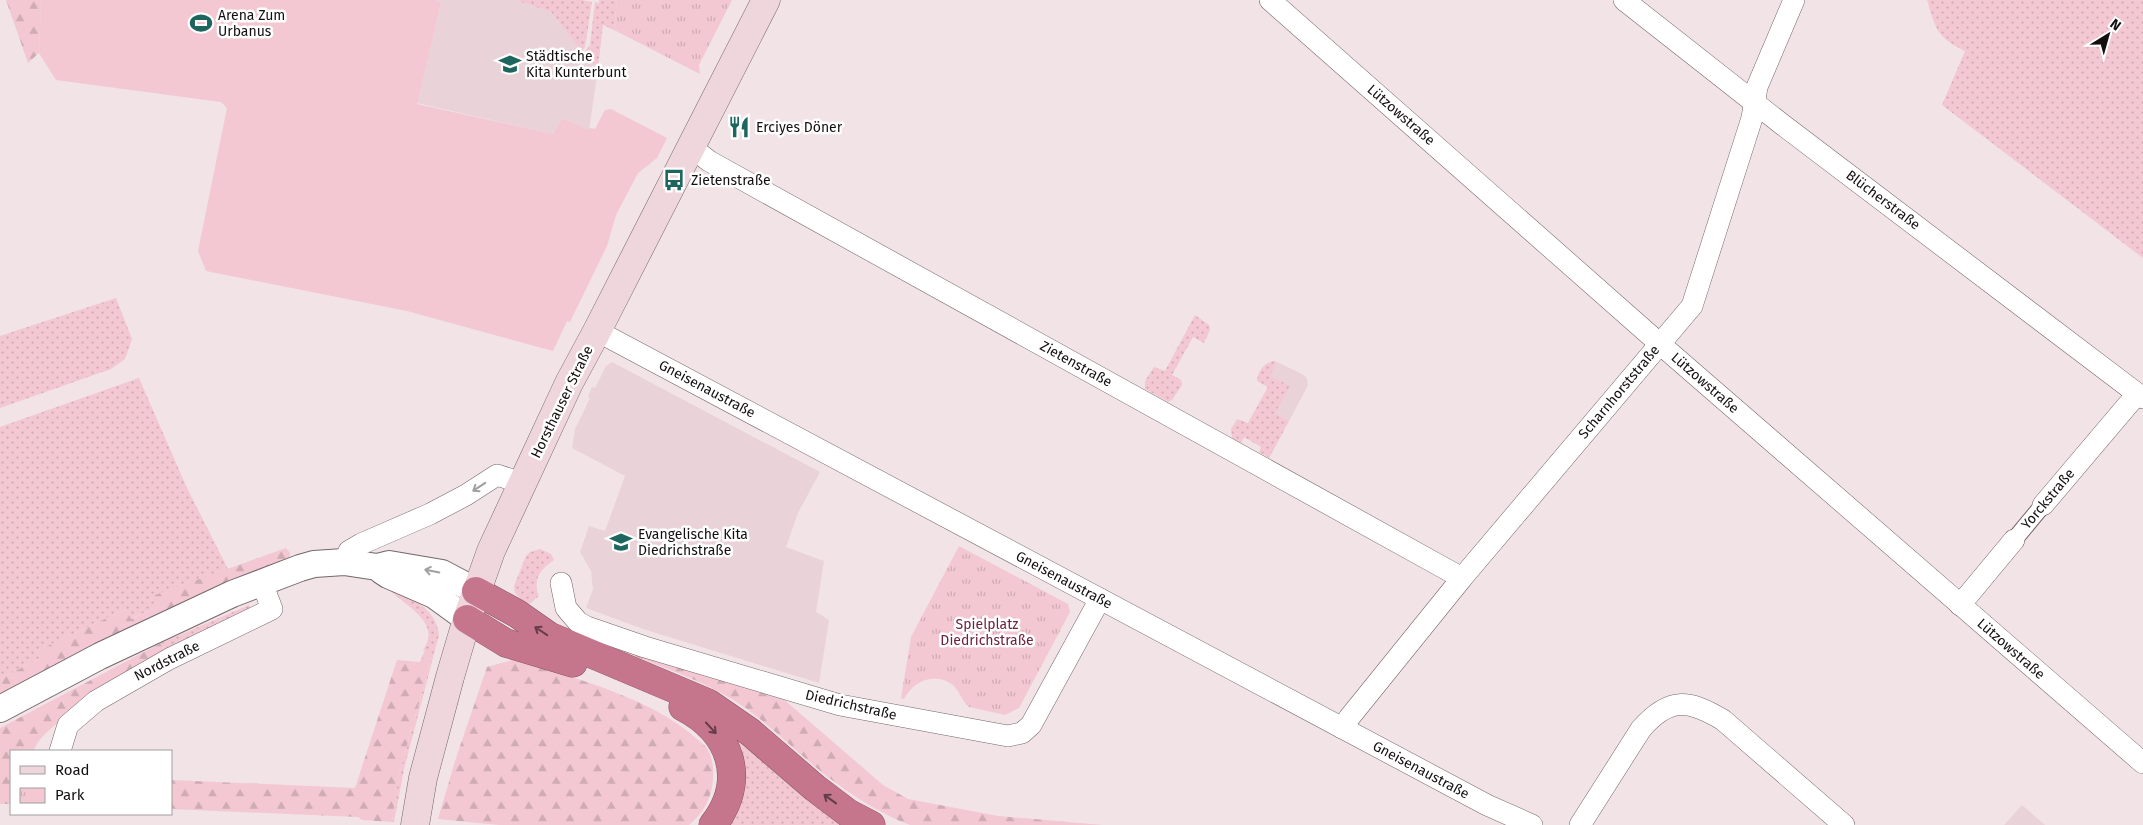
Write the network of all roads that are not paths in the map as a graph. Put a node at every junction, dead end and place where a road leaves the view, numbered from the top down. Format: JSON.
{"nodes":[{"id":1,"x":766,"y":0,"type":"edge"},
{"id":2,"x":1270,"y":0,"type":"edge"},
{"id":3,"x":1624,"y":0,"type":"edge"},
{"id":4,"x":1794,"y":0,"type":"edge"},
{"id":5,"x":1754,"y":101,"type":"junction"},
{"id":6,"x":691,"y":147,"type":"junction"},
{"id":7,"x":598,"y":331,"type":"junction"},
{"id":8,"x":1660,"y":344,"type":"junction"},
{"id":9,"x":2140,"y":396,"type":"edge"},
{"id":10,"x":522,"y":483,"type":"junction"},
{"id":11,"x":2043,"y":505,"type":"joint"},
{"id":12,"x":2014,"y":540,"type":"joint"},
{"id":13,"x":344,"y":562,"type":"junction"},
{"id":14,"x":377,"y":567,"type":"junction"},
{"id":15,"x":1462,"y":578,"type":"junction"},
{"id":16,"x":262,"y":583,"type":"junction"},
{"id":17,"x":561,"y":583,"type":"dead end"},
{"id":18,"x":476,"y":591,"type":"junction"},
{"id":19,"x":1100,"y":599,"type":"junction"},
{"id":20,"x":1960,"y":605,"type":"junction"},
{"id":21,"x":467,"y":619,"type":"junction"},
{"id":22,"x":0,"y":710,"type":"edge"},
{"id":23,"x":1342,"y":728,"type":"junction"},
{"id":24,"x":60,"y":750,"type":"edge"},
{"id":25,"x":2143,"y":763,"type":"edge"},
{"id":26,"x":415,"y":825,"type":"edge"},
{"id":27,"x":713,"y":825,"type":"edge"},
{"id":28,"x":871,"y":825,"type":"edge"},
{"id":29,"x":1532,"y":825,"type":"edge"},
{"id":30,"x":1580,"y":825,"type":"edge"},
{"id":31,"x":1844,"y":825,"type":"edge"}],
"edges":[{"from":1,"to":6,"type":"main road","name":"Horsthauser Straße"},
{"from":2,"to":8,"type":"street","name":"Lützowstraße"},
{"from":3,"to":5,"type":"street","name":"Blücherstraße"},
{"from":4,"to":5,"type":"street","name":"Scharnhorststraße"},
{"from":5,"to":8,"type":"street","name":"Scharnhorststraße"},
{"from":5,"to":9,"type":"street","name":"Blücherstraße"},
{"from":6,"to":7,"type":"main road","name":"Horsthauser Straße"},
{"from":6,"to":15,"type":"street","name":"Zietenstraße"},
{"from":7,"to":10,"type":"main road","name":"Horsthauser Straße"},
{"from":7,"to":19,"type":"street","name":"Gneisenaustraße"},
{"from":8,"to":15,"type":"street","name":"Scharnhorststraße"},
{"from":8,"to":20,"type":"street","name":"Lützowstraße"},
{"from":9,"to":11,"type":"street","name":"Yorckstraße"},
{"from":10,"to":13,"type":"street","one_way":true},
{"from":10,"to":18,"type":"main road","name":"Horsthauser Straße"},
{"from":11,"to":12,"type":"street","name":"Yorckstraße"},
{"from":12,"to":20,"type":"street","name":"Yorckstraße"},
{"from":13,"to":14,"type":"street"},
{"from":13,"to":16,"type":"street"},
{"from":18,"to":14,"type":"street","one_way":true},
{"from":14,"to":21,"type":"street"},
{"from":15,"to":23,"type":"street","name":"Scharnhorststraße"},
{"from":16,"to":22,"type":"street"},
{"from":16,"to":24,"type":"street","name":"Nordstraße"},
{"from":17,"to":19,"type":"street","name":"Diedrichstraße"},
{"from":18,"to":21,"type":"main road","name":"Horsthauser Straße"},
{"from":28,"to":18,"type":"highway","one_way":true},
{"from":19,"to":23,"type":"street","name":"Gneisenaustraße"},
{"from":20,"to":25,"type":"street","name":"Lützowstraße"},
{"from":21,"to":26,"type":"main road","name":"Horsthauser Straße"},
{"from":21,"to":27,"type":"highway","one_way":true},
{"from":23,"to":29,"type":"street","name":"Gneisenaustraße"},
{"from":30,"to":31,"type":"street"}]}
